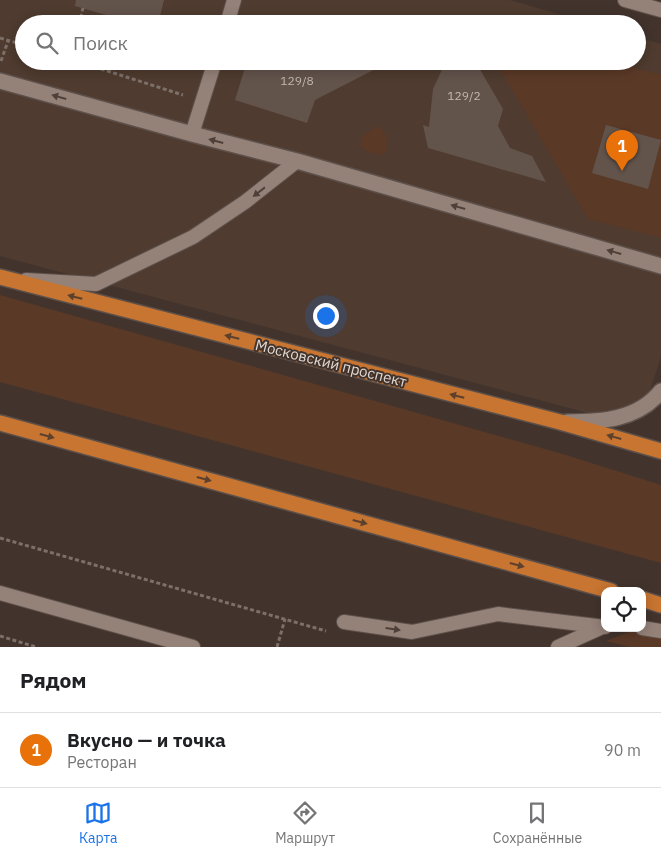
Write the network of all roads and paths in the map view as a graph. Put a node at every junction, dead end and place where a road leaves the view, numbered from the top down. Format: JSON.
{"nodes":[{"id":1,"x":234,"y":0,"type":"edge"},
{"id":2,"x":625,"y":0,"type":"edge"},
{"id":3,"x":83,"y":8,"type":"dead end"},
{"id":4,"x":661,"y":10,"type":"edge"},
{"id":5,"x":81,"y":15,"type":"edge"},
{"id":6,"x":230,"y":15,"type":"edge"},
{"id":7,"x":0,"y":38,"type":"edge"},
{"id":8,"x":8,"y":41,"type":"junction"},
{"id":9,"x":15,"y":43,"type":"edge"},
{"id":10,"x":0,"y":65,"type":"edge"},
{"id":11,"x":105,"y":70,"type":"edge"},
{"id":12,"x":212,"y":70,"type":"edge"},
{"id":13,"x":0,"y":80,"type":"edge"},
{"id":14,"x":203,"y":101,"type":"junction"},
{"id":15,"x":192,"y":134,"type":"junction"},
{"id":16,"x":297,"y":162,"type":"junction"},
{"id":17,"x":661,"y":266,"type":"edge"},
{"id":18,"x":2,"y":278,"type":"edge"},
{"id":19,"x":661,"y":391,"type":"edge"},
{"id":20,"x":560,"y":422,"type":"junction"},
{"id":21,"x":0,"y":423,"type":"edge"},
{"id":22,"x":661,"y":451,"type":"edge"},
{"id":23,"x":0,"y":538,"type":"edge"},
{"id":24,"x":601,"y":588,"type":"edge"},
{"id":25,"x":0,"y":593,"type":"edge"},
{"id":26,"x":646,"y":600,"type":"edge"},
{"id":27,"x":661,"y":605,"type":"edge"},
{"id":28,"x":285,"y":619,"type":"junction"},
{"id":29,"x":344,"y":622,"type":"dead end"},
{"id":30,"x":601,"y":628,"type":"edge"},
{"id":31,"x":601,"y":628,"type":"edge"},
{"id":32,"x":601,"y":629,"type":"edge"},
{"id":33,"x":646,"y":629,"type":"edge"},
{"id":34,"x":661,"y":631,"type":"edge"},
{"id":35,"x":330,"y":632,"type":"dead end"},
{"id":36,"x":0,"y":636,"type":"edge"},
{"id":37,"x":36,"y":647,"type":"edge"},
{"id":38,"x":193,"y":647,"type":"edge"},
{"id":39,"x":276,"y":647,"type":"edge"},
{"id":40,"x":558,"y":647,"type":"edge"},
{"id":41,"x":580,"y":647,"type":"edge"}],
"edges":[{"from":1,"to":6,"type":"lane"},
{"from":2,"to":4,"type":"lane"},
{"from":3,"to":5,"type":"path"},
{"from":7,"to":8,"type":"path"},
{"from":8,"to":9,"type":"path"},
{"from":8,"to":10,"type":"path"},
{"from":11,"to":14,"type":"path"},
{"from":12,"to":14,"type":"lane"},
{"from":15,"to":13,"type":"street","one_way":true},
{"from":14,"to":15,"type":"lane"},
{"from":16,"to":15,"type":"street","one_way":true},
{"from":17,"to":16,"type":"street","one_way":true},
{"from":16,"to":18,"type":"lane","one_way":true},
{"from":20,"to":18,"type":"main road","name":"Московский проспект","one_way":true},
{"from":19,"to":20,"type":"street"},
{"from":22,"to":20,"type":"main road","name":"Московский проспект","one_way":true},
{"from":21,"to":24,"type":"main road","one_way":true},
{"from":23,"to":28,"type":"path"},
{"from":25,"to":38,"type":"lane"},
{"from":26,"to":27,"type":"main road"},
{"from":28,"to":35,"type":"path"},
{"from":28,"to":39,"type":"path"},
{"from":29,"to":30,"type":"lane","one_way":true},
{"from":31,"to":40,"type":"lane"},
{"from":32,"to":41,"type":"lane"},
{"from":33,"to":34,"type":"lane"},
{"from":36,"to":37,"type":"path"}]}
